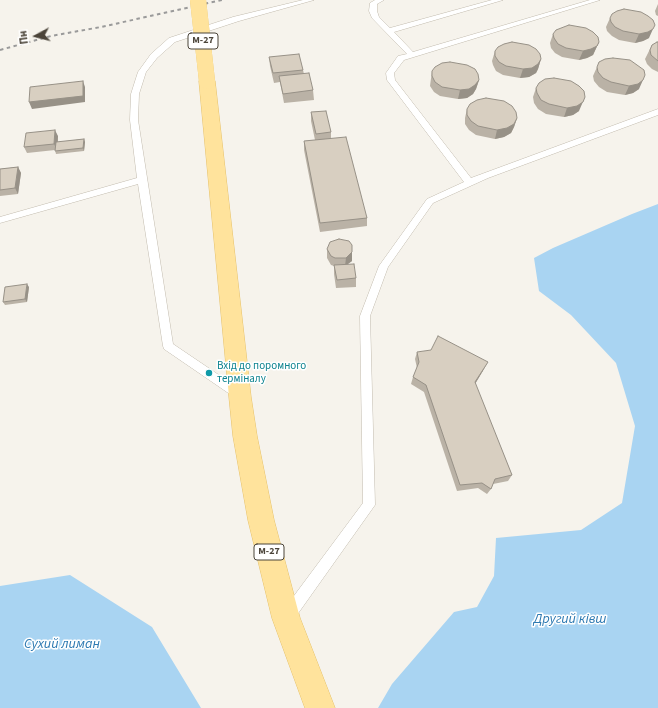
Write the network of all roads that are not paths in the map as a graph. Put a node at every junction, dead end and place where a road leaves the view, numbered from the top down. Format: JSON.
{"nodes":[{"id":1,"x":198,"y":0,"type":"edge"},
{"id":2,"x":311,"y":0,"type":"edge"},
{"id":3,"x":381,"y":0,"type":"edge"},
{"id":4,"x":500,"y":0,"type":"edge"},
{"id":5,"x":597,"y":0,"type":"edge"},
{"id":6,"x":389,"y":31,"type":"junction"},
{"id":7,"x":412,"y":55,"type":"junction"},
{"id":8,"x":658,"y":112,"type":"edge"},
{"id":9,"x":142,"y":180,"type":"junction"},
{"id":10,"x":470,"y":183,"type":"junction"},
{"id":11,"x":0,"y":220,"type":"edge"},
{"id":12,"x":240,"y":396,"type":"junction"},
{"id":13,"x":286,"y":618,"type":"junction"},
{"id":14,"x":319,"y":705,"type":"edge"}],
"edges":[{"from":1,"to":12,"type":"main road","number":"М-27","bridge":true},
{"from":2,"to":9,"type":"lane"},
{"from":3,"to":6,"type":"lane"},
{"from":4,"to":6,"type":"lane"},
{"from":5,"to":7,"type":"lane"},
{"from":6,"to":7,"type":"lane"},
{"from":7,"to":10,"type":"lane"},
{"from":8,"to":10,"type":"lane"},
{"from":9,"to":11,"type":"lane"},
{"from":9,"to":12,"type":"lane"},
{"from":10,"to":13,"type":"lane"},
{"from":12,"to":13,"type":"main road","number":"М-27"},
{"from":13,"to":14,"type":"main road","number":"М-27"}]}
